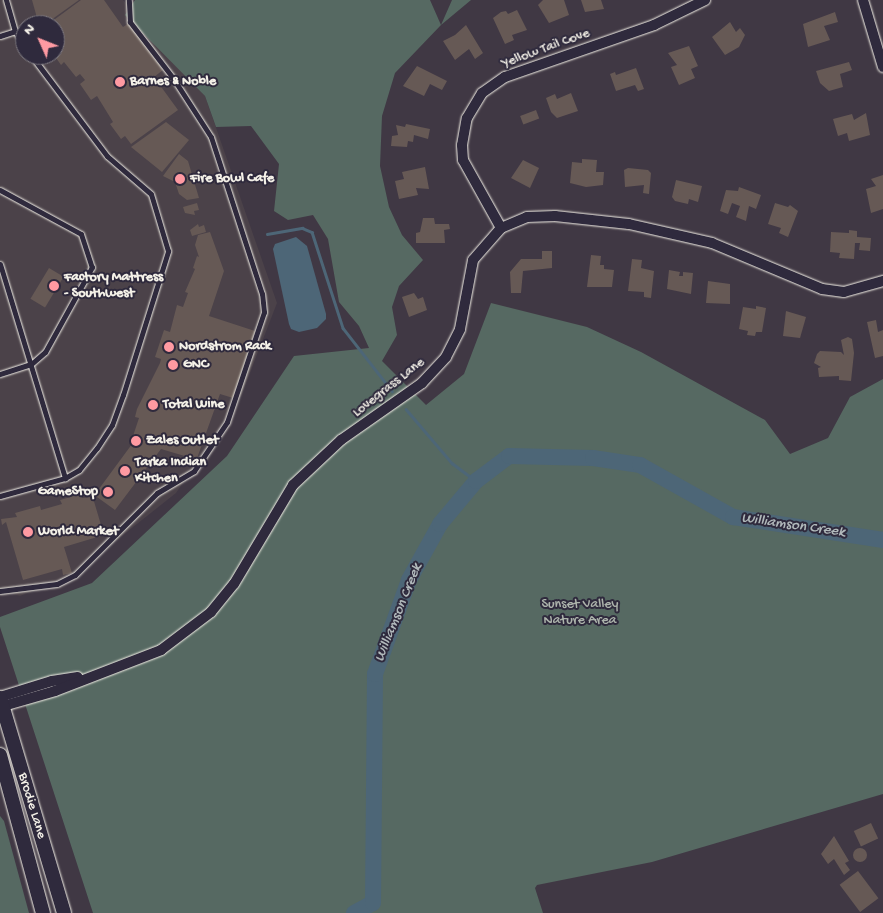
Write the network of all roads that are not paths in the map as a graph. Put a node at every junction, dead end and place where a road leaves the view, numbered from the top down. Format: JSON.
{"nodes":[{"id":1,"x":6,"y":0,"type":"edge"},
{"id":2,"x":129,"y":0,"type":"edge"},
{"id":3,"x":705,"y":0,"type":"edge"},
{"id":4,"x":863,"y":0,"type":"edge"},
{"id":5,"x":15,"y":31,"type":"joint"},
{"id":6,"x":0,"y":36,"type":"edge"},
{"id":7,"x":39,"y":65,"type":"edge"},
{"id":8,"x":883,"y":67,"type":"edge"},
{"id":9,"x":0,"y":190,"type":"edge"},
{"id":10,"x":501,"y":228,"type":"junction"},
{"id":11,"x":0,"y":264,"type":"edge"},
{"id":12,"x":883,"y":281,"type":"edge"},
{"id":13,"x":31,"y":364,"type":"junction"},
{"id":14,"x":0,"y":374,"type":"edge"},
{"id":15,"x":65,"y":478,"type":"junction"},
{"id":16,"x":0,"y":496,"type":"edge"},
{"id":17,"x":0,"y":591,"type":"edge"},
{"id":18,"x":1,"y":702,"type":"edge"},
{"id":19,"x":0,"y":755,"type":"edge"},
{"id":20,"x":43,"y":913,"type":"edge"},
{"id":21,"x":64,"y":913,"type":"edge"}],
"edges":[{"from":1,"to":5,"type":"lane"},
{"from":2,"to":17,"type":"lane"},
{"from":3,"to":10,"type":"street","name":"Yellow Tail Cove"},
{"from":4,"to":8,"type":"street"},
{"from":5,"to":6,"type":"lane"},
{"from":7,"to":15,"type":"lane"},
{"from":9,"to":13,"type":"lane"},
{"from":10,"to":12,"type":"street","name":"Lovegrass Lane"},
{"from":10,"to":18,"type":"street","name":"Lovegrass Lane"},
{"from":11,"to":13,"type":"lane"},
{"from":13,"to":14,"type":"lane"},
{"from":13,"to":15,"type":"lane"},
{"from":15,"to":16,"type":"lane"},
{"from":18,"to":21,"type":"main road","name":"Brodie Lane"},
{"from":19,"to":20,"type":"main road","name":"Brodie Lane"}]}
